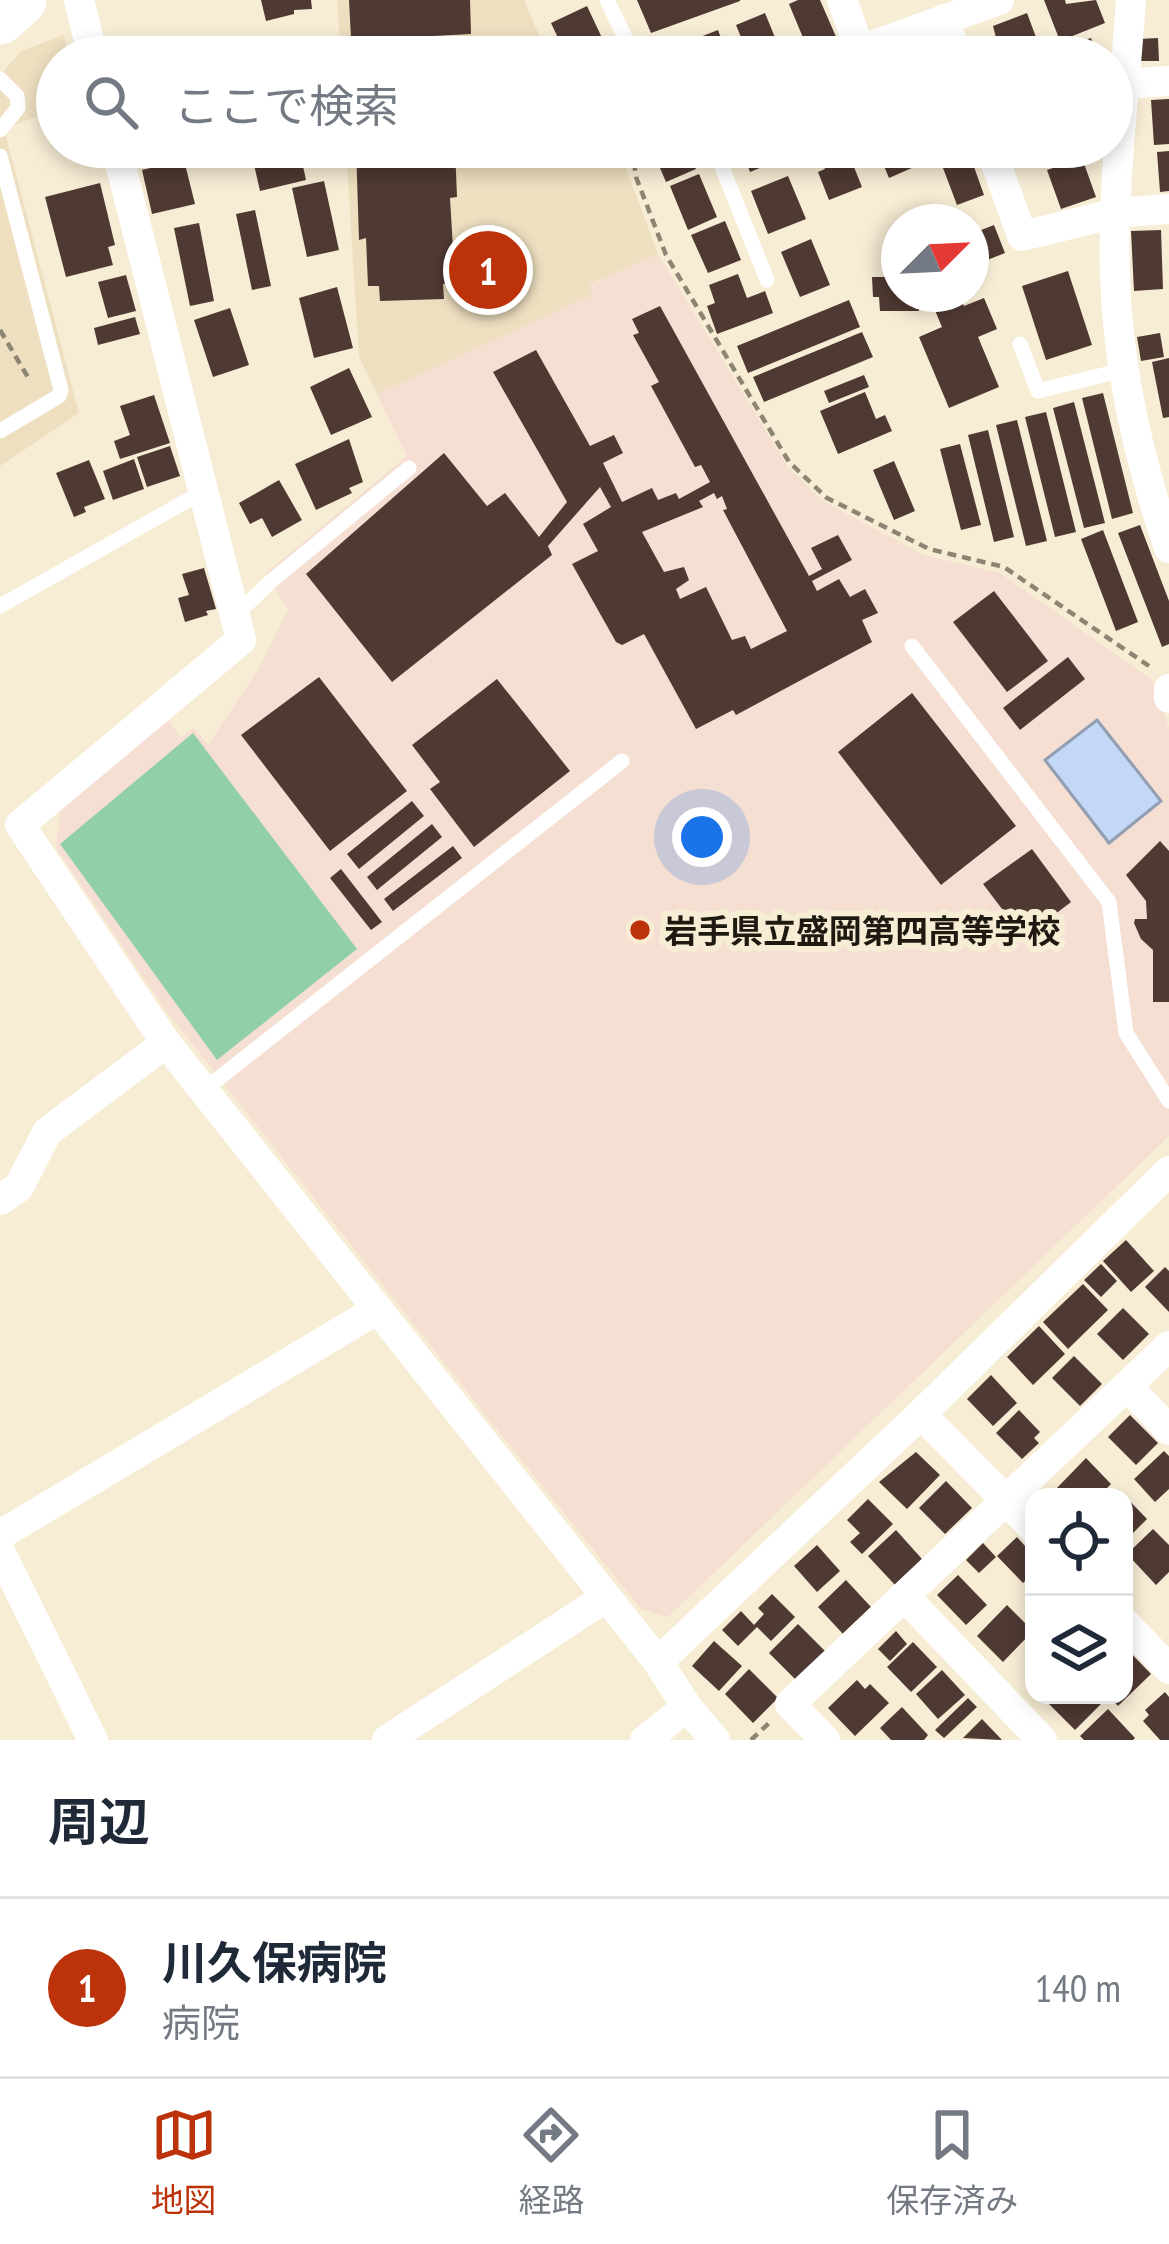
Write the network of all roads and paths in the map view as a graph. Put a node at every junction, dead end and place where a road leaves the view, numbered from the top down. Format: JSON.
{"nodes":[{"id":1,"x":21,"y":0,"type":"edge"},
{"id":2,"x":79,"y":0,"type":"edge"},
{"id":3,"x":607,"y":0,"type":"edge"},
{"id":4,"x":842,"y":0,"type":"edge"},
{"id":5,"x":999,"y":0,"type":"edge"},
{"id":6,"x":1131,"y":0,"type":"edge"},
{"id":7,"x":944,"y":19,"type":"junction"},
{"id":8,"x":0,"y":20,"type":"edge"},
{"id":9,"x":88,"y":36,"type":"edge"},
{"id":10,"x":624,"y":36,"type":"edge"},
{"id":11,"x":848,"y":36,"type":"edge"},
{"id":12,"x":899,"y":36,"type":"edge"},
{"id":13,"x":950,"y":36,"type":"edge"},
{"id":14,"x":1128,"y":36,"type":"edge"},
{"id":15,"x":0,"y":80,"type":"edge"},
{"id":16,"x":1169,"y":81,"type":"edge"},
{"id":17,"x":1133,"y":83,"type":"edge"},
{"id":18,"x":0,"y":130,"type":"edge"},
{"id":19,"x":0,"y":156,"type":"edge"},
{"id":20,"x":122,"y":168,"type":"edge"},
{"id":21,"x":635,"y":168,"type":"edge"},
{"id":22,"x":722,"y":168,"type":"edge"},
{"id":23,"x":998,"y":168,"type":"edge"},
{"id":24,"x":1119,"y":168,"type":"edge"},
{"id":25,"x":1169,"y":209,"type":"edge"},
{"id":26,"x":1116,"y":213,"type":"junction"},
{"id":27,"x":766,"y":280,"type":"dead end"},
{"id":28,"x":0,"y":330,"type":"edge"},
{"id":29,"x":1020,"y":344,"type":"dead end"},
{"id":30,"x":1123,"y":370,"type":"junction"},
{"id":31,"x":29,"y":379,"type":"dead end"},
{"id":32,"x":0,"y":431,"type":"edge"},
{"id":33,"x":410,"y":468,"type":"dead end"},
{"id":34,"x":204,"y":491,"type":"junction"},
{"id":35,"x":1169,"y":548,"type":"edge"},
{"id":36,"x":0,"y":606,"type":"edge"},
{"id":37,"x":236,"y":615,"type":"junction"},
{"id":38,"x":912,"y":646,"type":"dead end"},
{"id":39,"x":1168,"y":693,"type":"edge"},
{"id":40,"x":622,"y":760,"type":"dead end"},
{"id":41,"x":166,"y":1043,"type":"junction"},
{"id":42,"x":204,"y":1090,"type":"junction"},
{"id":43,"x":1169,"y":1101,"type":"edge"},
{"id":44,"x":1169,"y":1171,"type":"edge"},
{"id":45,"x":0,"y":1200,"type":"edge"},
{"id":46,"x":378,"y":1309,"type":"junction"},
{"id":47,"x":1169,"y":1346,"type":"edge"},
{"id":48,"x":1126,"y":1386,"type":"junction"},
{"id":49,"x":921,"y":1414,"type":"junction"},
{"id":50,"x":1169,"y":1430,"type":"edge"},
{"id":51,"x":1006,"y":1499,"type":"junction"},
{"id":52,"x":1025,"y":1519,"type":"edge"},
{"id":53,"x":0,"y":1534,"type":"edge"},
{"id":54,"x":0,"y":1551,"type":"edge"},
{"id":55,"x":904,"y":1596,"type":"junction"},
{"id":56,"x":605,"y":1598,"type":"junction"},
{"id":57,"x":1133,"y":1631,"type":"edge"},
{"id":58,"x":658,"y":1662,"type":"junction"},
{"id":59,"x":1169,"y":1669,"type":"edge"},
{"id":60,"x":687,"y":1707,"type":"junction"},
{"id":61,"x":93,"y":1740,"type":"edge"},
{"id":62,"x":387,"y":1740,"type":"edge"},
{"id":63,"x":645,"y":1740,"type":"edge"},
{"id":64,"x":715,"y":1740,"type":"edge"},
{"id":65,"x":826,"y":1740,"type":"edge"},
{"id":66,"x":1042,"y":1740,"type":"edge"}],
"edges":[{"from":1,"to":8,"type":"highway"},
{"from":2,"to":9,"type":"street"},
{"from":3,"to":10,"type":"lane"},
{"from":4,"to":11,"type":"street"},
{"from":5,"to":7,"type":"street"},
{"from":6,"to":14,"type":"street"},
{"from":7,"to":12,"type":"street"},
{"from":7,"to":13,"type":"street"},
{"from":15,"to":18,"type":"lane"},
{"from":16,"to":17,"type":"street"},
{"from":19,"to":32,"type":"lane"},
{"from":20,"to":34,"type":"street"},
{"from":21,"to":39,"type":"path"},
{"from":22,"to":27,"type":"lane"},
{"from":23,"to":26,"type":"street"},
{"from":24,"to":26,"type":"street"},
{"from":25,"to":26,"type":"street"},
{"from":26,"to":30,"type":"street"},
{"from":28,"to":31,"type":"path"},
{"from":29,"to":30,"type":"lane"},
{"from":30,"to":35,"type":"street"},
{"from":33,"to":37,"type":"lane"},
{"from":34,"to":36,"type":"lane"},
{"from":34,"to":37,"type":"street"},
{"from":37,"to":41,"type":"street"},
{"from":38,"to":43,"type":"lane"},
{"from":40,"to":42,"type":"lane"},
{"from":41,"to":42,"type":"street"},
{"from":41,"to":45,"type":"street"},
{"from":42,"to":46,"type":"street"},
{"from":44,"to":49,"type":"street"},
{"from":46,"to":53,"type":"street"},
{"from":46,"to":56,"type":"street"},
{"from":47,"to":48,"type":"street"},
{"from":48,"to":50,"type":"street"},
{"from":48,"to":51,"type":"street"},
{"from":49,"to":51,"type":"street"},
{"from":49,"to":58,"type":"street"},
{"from":51,"to":52,"type":"street"},
{"from":51,"to":55,"type":"street"},
{"from":54,"to":61,"type":"street"},
{"from":55,"to":65,"type":"street"},
{"from":55,"to":66,"type":"street"},
{"from":56,"to":58,"type":"street"},
{"from":56,"to":62,"type":"street"},
{"from":57,"to":59,"type":"street"},
{"from":58,"to":60,"type":"street"},
{"from":60,"to":63,"type":"street"},
{"from":60,"to":64,"type":"street"}]}
